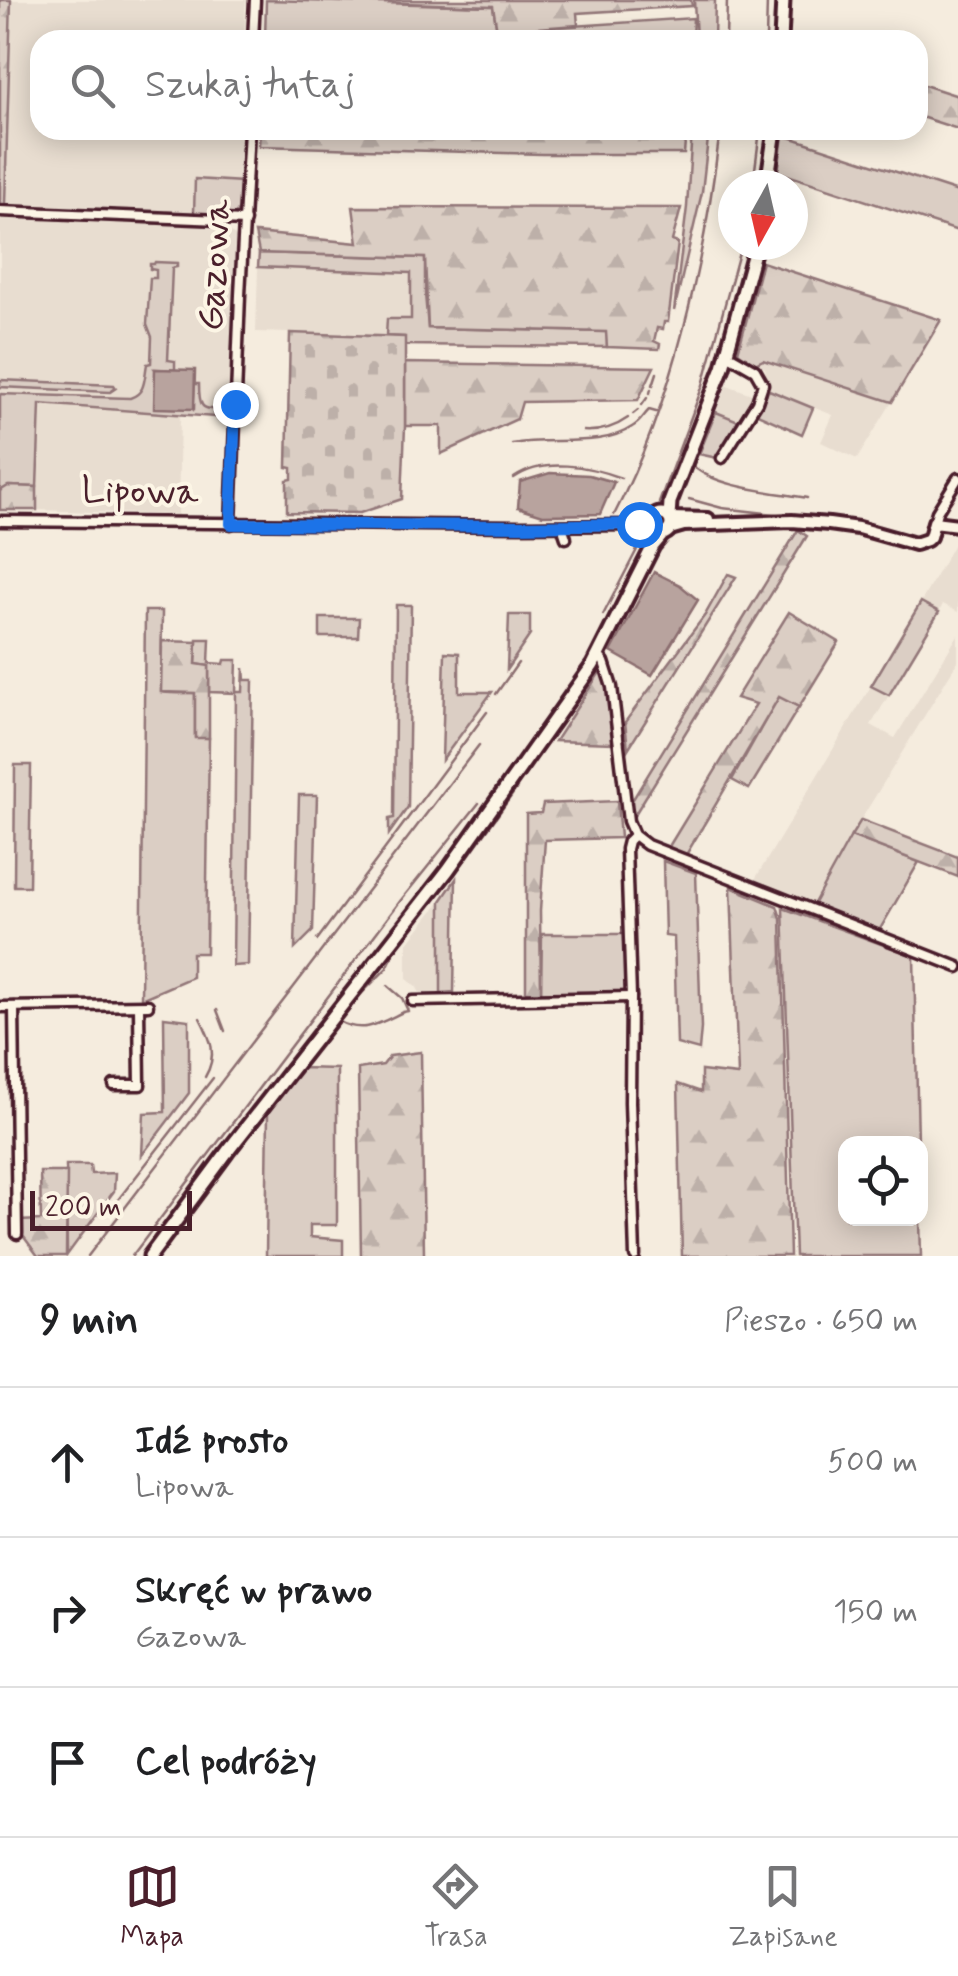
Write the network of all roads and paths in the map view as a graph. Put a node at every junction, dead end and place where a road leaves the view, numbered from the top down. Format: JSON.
{"nodes":[{"id":1,"x":255,"y":0,"type":"edge"},
{"id":2,"x":783,"y":0,"type":"edge"},
{"id":3,"x":254,"y":30,"type":"edge"},
{"id":4,"x":782,"y":30,"type":"edge"},
{"id":5,"x":249,"y":140,"type":"edge"},
{"id":6,"x":774,"y":140,"type":"edge"},
{"id":7,"x":769,"y":170,"type":"edge"},
{"id":8,"x":0,"y":211,"type":"edge"},
{"id":9,"x":245,"y":220,"type":"junction"},
{"id":10,"x":752,"y":260,"type":"edge"},
{"id":11,"x":728,"y":354,"type":"junction"},
{"id":12,"x":722,"y":458,"type":"dead end"},
{"id":13,"x":958,"y":478,"type":"edge"},
{"id":14,"x":0,"y":521,"type":"edge"},
{"id":15,"x":934,"y":522,"type":"junction"},
{"id":16,"x":231,"y":524,"type":"junction"},
{"id":17,"x":659,"y":524,"type":"junction"},
{"id":18,"x":958,"y":526,"type":"edge"},
{"id":19,"x":598,"y":655,"type":"junction"},
{"id":20,"x":634,"y":835,"type":"junction"},
{"id":21,"x":958,"y":967,"type":"edge"},
{"id":22,"x":632,"y":997,"type":"junction"},
{"id":23,"x":414,"y":1000,"type":"dead end"},
{"id":24,"x":0,"y":1007,"type":"edge"},
{"id":25,"x":14,"y":1007,"type":"junction"},
{"id":26,"x":114,"y":1085,"type":"dead end"},
{"id":27,"x":16,"y":1234,"type":"dead end"},
{"id":28,"x":150,"y":1256,"type":"edge"},
{"id":29,"x":636,"y":1256,"type":"edge"}],
"edges":[{"from":1,"to":3,"type":"street"},
{"from":2,"to":4,"type":"highway"},
{"from":5,"to":9,"type":"street","name":"Gazowa"},
{"from":6,"to":7,"type":"highway"},
{"from":8,"to":9,"type":"street"},
{"from":9,"to":16,"type":"street","name":"Gazowa"},
{"from":10,"to":11,"type":"highway"},
{"from":11,"to":12,"type":"street"},
{"from":11,"to":17,"type":"highway"},
{"from":13,"to":15,"type":"street"},
{"from":14,"to":16,"type":"street","name":"Lipowa"},
{"from":15,"to":17,"type":"main road","name":"Lipowa"},
{"from":15,"to":18,"type":"main road"},
{"from":16,"to":17,"type":"street","name":"Lipowa"},
{"from":17,"to":19,"type":"highway"},
{"from":19,"to":20,"type":"street"},
{"from":19,"to":28,"type":"highway"},
{"from":20,"to":21,"type":"street"},
{"from":20,"to":22,"type":"street"},
{"from":22,"to":23,"type":"street"},
{"from":22,"to":29,"type":"street"},
{"from":24,"to":25,"type":"street"},
{"from":25,"to":26,"type":"street"},
{"from":25,"to":27,"type":"street"}]}
